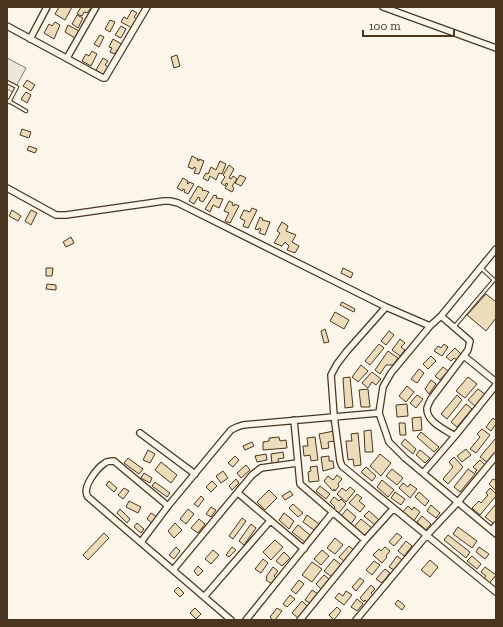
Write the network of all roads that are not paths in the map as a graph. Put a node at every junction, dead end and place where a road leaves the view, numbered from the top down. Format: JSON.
{"nodes":[{"id":1,"x":47,"y":7,"type":"edge"},
{"id":2,"x":96,"y":7,"type":"edge"},
{"id":3,"x":147,"y":7,"type":"edge"},
{"id":4,"x":383,"y":7,"type":"edge"},
{"id":5,"x":7,"y":26,"type":"edge"},
{"id":6,"x":30,"y":39,"type":"junction"},
{"id":7,"x":496,"y":48,"type":"edge"},
{"id":8,"x":67,"y":58,"type":"junction"},
{"id":9,"x":7,"y":82,"type":"edge"},
{"id":10,"x":8,"y":101,"type":"edge"},
{"id":11,"x":26,"y":111,"type":"dead end"},
{"id":12,"x":7,"y":188,"type":"edge"},
{"id":13,"x":496,"y":249,"type":"edge"},
{"id":14,"x":480,"y":268,"type":"junction"},
{"id":15,"x":495,"y":280,"type":"edge"},
{"id":16,"x":386,"y":308,"type":"junction"},
{"id":17,"x":441,"y":316,"type":"junction"},
{"id":18,"x":430,"y":326,"type":"junction"},
{"id":19,"x":454,"y":327,"type":"junction"},
{"id":20,"x":464,"y":356,"type":"junction"},
{"id":21,"x":496,"y":382,"type":"edge"},
{"id":22,"x":496,"y":385,"type":"edge"},
{"id":23,"x":379,"y":413,"type":"junction"},
{"id":24,"x":334,"y":416,"type":"junction"},
{"id":25,"x":294,"y":420,"type":"junction"},
{"id":26,"x":140,"y":433,"type":"dead end"},
{"id":27,"x":456,"y":436,"type":"junction"},
{"id":28,"x":496,"y":456,"type":"edge"},
{"id":29,"x":297,"y":463,"type":"junction"},
{"id":30,"x":424,"y":472,"type":"junction"},
{"id":31,"x":195,"y":474,"type":"junction"},
{"id":32,"x":238,"y":493,"type":"junction"},
{"id":33,"x":458,"y":502,"type":"junction"},
{"id":34,"x":168,"y":506,"type":"junction"},
{"id":35,"x":394,"y":509,"type":"junction"},
{"id":36,"x":333,"y":512,"type":"junction"},
{"id":37,"x":270,"y":521,"type":"junction"},
{"id":38,"x":496,"y":525,"type":"edge"},
{"id":39,"x":494,"y":532,"type":"edge"},
{"id":40,"x":426,"y":536,"type":"junction"},
{"id":41,"x":365,"y":540,"type":"junction"},
{"id":42,"x":141,"y":542,"type":"junction"},
{"id":43,"x":304,"y":548,"type":"junction"},
{"id":44,"x":172,"y":570,"type":"junction"},
{"id":45,"x":496,"y":592,"type":"edge"},
{"id":46,"x":204,"y":597,"type":"junction"},
{"id":47,"x":231,"y":620,"type":"edge"},
{"id":48,"x":246,"y":620,"type":"edge"},
{"id":49,"x":300,"y":620,"type":"edge"},
{"id":50,"x":356,"y":620,"type":"edge"}],
"edges":[{"from":1,"to":6,"type":"street"},
{"from":2,"to":8,"type":"street"},
{"from":3,"to":8,"type":"street"},
{"from":4,"to":7,"type":"street"},
{"from":5,"to":6,"type":"street"},
{"from":6,"to":8,"type":"street"},
{"from":9,"to":10,"type":"lane"},
{"from":10,"to":11,"type":"lane"},
{"from":12,"to":16,"type":"street"},
{"from":13,"to":14,"type":"street"},
{"from":14,"to":15,"type":"lane"},
{"from":14,"to":17,"type":"street"},
{"from":15,"to":19,"type":"lane"},
{"from":16,"to":18,"type":"street"},
{"from":16,"to":24,"type":"street"},
{"from":17,"to":18,"type":"street"},
{"from":17,"to":19,"type":"street"},
{"from":18,"to":23,"type":"street"},
{"from":19,"to":20,"type":"street"},
{"from":20,"to":21,"type":"street"},
{"from":20,"to":27,"type":"street"},
{"from":22,"to":27,"type":"street"},
{"from":23,"to":24,"type":"street"},
{"from":23,"to":30,"type":"street"},
{"from":24,"to":25,"type":"street"},
{"from":24,"to":35,"type":"street"},
{"from":25,"to":29,"type":"street"},
{"from":25,"to":31,"type":"street"},
{"from":26,"to":31,"type":"street"},
{"from":27,"to":30,"type":"street"},
{"from":28,"to":33,"type":"street"},
{"from":29,"to":32,"type":"street"},
{"from":29,"to":36,"type":"street"},
{"from":30,"to":33,"type":"street"},
{"from":31,"to":34,"type":"street"},
{"from":32,"to":37,"type":"street"},
{"from":32,"to":44,"type":"street"},
{"from":33,"to":39,"type":"street"},
{"from":33,"to":40,"type":"street"},
{"from":34,"to":42,"type":"street"},
{"from":34,"to":42,"type":"street"},
{"from":35,"to":40,"type":"street"},
{"from":35,"to":41,"type":"street"},
{"from":36,"to":41,"type":"street"},
{"from":36,"to":43,"type":"street"},
{"from":37,"to":43,"type":"street"},
{"from":37,"to":46,"type":"street"},
{"from":38,"to":39,"type":"street"},
{"from":40,"to":45,"type":"street"},
{"from":40,"to":50,"type":"street"},
{"from":41,"to":49,"type":"street"},
{"from":42,"to":44,"type":"street"},
{"from":43,"to":48,"type":"street"},
{"from":44,"to":46,"type":"street"},
{"from":46,"to":47,"type":"street"}]}
